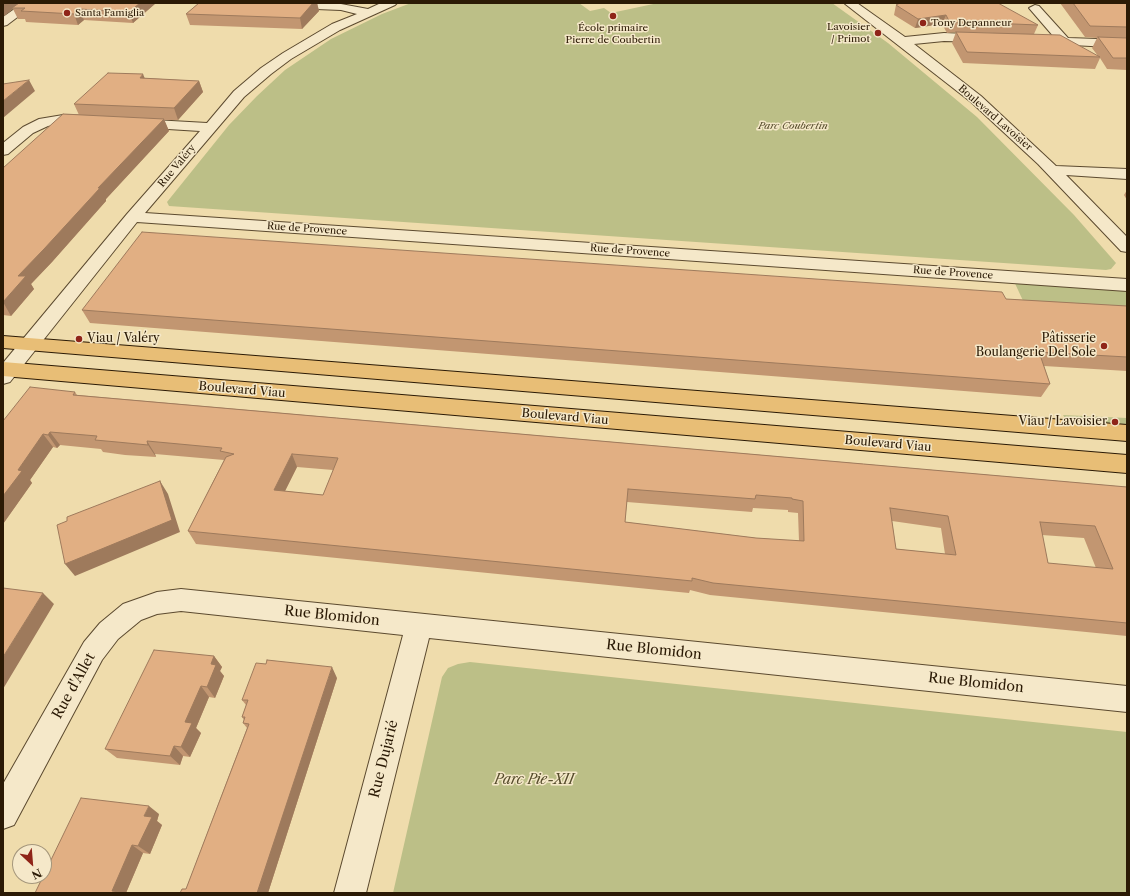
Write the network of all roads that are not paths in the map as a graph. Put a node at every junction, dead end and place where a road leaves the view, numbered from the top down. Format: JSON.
{"nodes":[{"id":1,"x":30,"y":3,"type":"edge"},
{"id":2,"x":243,"y":3,"type":"edge"},
{"id":3,"x":391,"y":3,"type":"edge"},
{"id":4,"x":850,"y":3,"type":"edge"},
{"id":5,"x":1035,"y":8,"type":"dead end"},
{"id":6,"x":367,"y":12,"type":"junction"},
{"id":7,"x":3,"y":22,"type":"edge"},
{"id":8,"x":995,"y":38,"type":"edge"},
{"id":9,"x":1025,"y":39,"type":"edge"},
{"id":10,"x":903,"y":41,"type":"junction"},
{"id":11,"x":1064,"y":41,"type":"junction"},
{"id":12,"x":1127,"y":44,"type":"edge"},
{"id":13,"x":102,"y":121,"type":"edge"},
{"id":14,"x":125,"y":122,"type":"edge"},
{"id":15,"x":209,"y":127,"type":"junction"},
{"id":16,"x":3,"y":151,"type":"edge"},
{"id":17,"x":1053,"y":170,"type":"junction"},
{"id":18,"x":1127,"y":174,"type":"edge"},
{"id":19,"x":133,"y":217,"type":"junction"},
{"id":20,"x":1127,"y":247,"type":"edge"},
{"id":21,"x":1127,"y":285,"type":"edge"},
{"id":22,"x":3,"y":342,"type":"edge"},
{"id":23,"x":29,"y":344,"type":"junction"},
{"id":24,"x":5,"y":372,"type":"edge"},
{"id":25,"x":1127,"y":434,"type":"edge"},
{"id":26,"x":1127,"y":464,"type":"edge"},
{"id":27,"x":181,"y":600,"type":"joint"},
{"id":28,"x":419,"y":626,"type":"junction"},
{"id":29,"x":1127,"y":699,"type":"edge"},
{"id":30,"x":3,"y":814,"type":"edge"},
{"id":31,"x":350,"y":893,"type":"edge"}],
"edges":[{"from":1,"to":7,"type":"street"},
{"from":2,"to":6,"type":"street"},
{"from":3,"to":6,"type":"street","name":"Rue Valéry"},
{"from":4,"to":10,"type":"street","name":"Boulevard Lavoisier"},
{"from":5,"to":11,"type":"street"},
{"from":6,"to":15,"type":"street","name":"Rue Valéry"},
{"from":8,"to":10,"type":"street"},
{"from":9,"to":11,"type":"street"},
{"from":10,"to":17,"type":"street","name":"Boulevard Lavoisier"},
{"from":11,"to":12,"type":"street"},
{"from":13,"to":16,"type":"street"},
{"from":14,"to":15,"type":"street"},
{"from":15,"to":19,"type":"street","name":"Rue Valéry"},
{"from":17,"to":18,"type":"street"},
{"from":17,"to":20,"type":"street","name":"Boulevard Lavoisier"},
{"from":19,"to":21,"type":"street","name":"Rue de Provence"},
{"from":19,"to":23,"type":"street","name":"Rue Valéry"},
{"from":22,"to":23,"type":"main road"},
{"from":23,"to":24,"type":"street","name":"Rue Valéry"},
{"from":23,"to":25,"type":"main road"},
{"from":24,"to":26,"type":"main road","name":"Boulevard Viau"},
{"from":27,"to":28,"type":"street","name":"Rue Blomidon"},
{"from":27,"to":30,"type":"street","name":"Rue d'Allet"},
{"from":28,"to":29,"type":"street","name":"Rue Blomidon"},
{"from":28,"to":31,"type":"street","name":"Rue Dujarié"}]}
